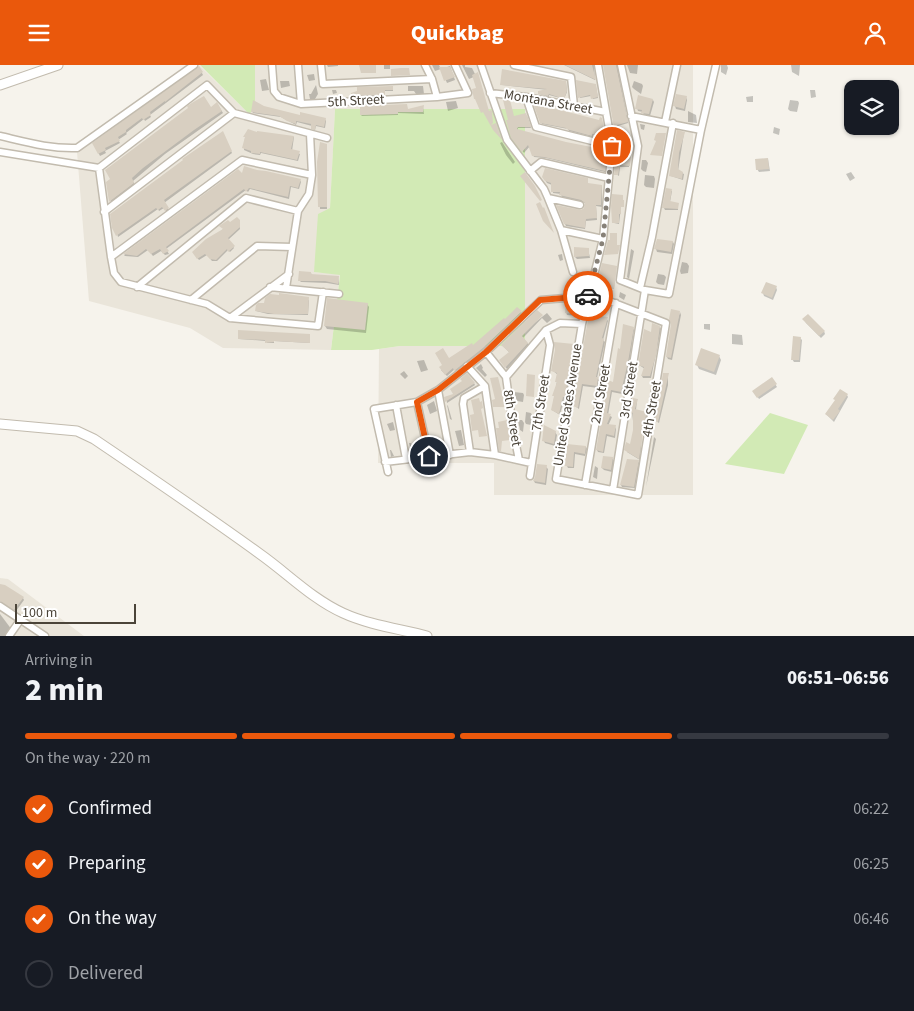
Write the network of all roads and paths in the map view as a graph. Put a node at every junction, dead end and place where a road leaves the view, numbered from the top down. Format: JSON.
{"nodes":[{"id":1,"x":58,"y":65,"type":"edge"},
{"id":2,"x":194,"y":65,"type":"edge"},
{"id":3,"x":272,"y":65,"type":"edge"},
{"id":4,"x":298,"y":65,"type":"edge"},
{"id":5,"x":321,"y":65,"type":"edge"},
{"id":6,"x":425,"y":65,"type":"edge"},
{"id":7,"x":455,"y":65,"type":"edge"},
{"id":8,"x":481,"y":65,"type":"edge"},
{"id":9,"x":514,"y":65,"type":"edge"},
{"id":10,"x":598,"y":65,"type":"edge"},
{"id":11,"x":621,"y":65,"type":"edge"},
{"id":12,"x":677,"y":65,"type":"edge"},
{"id":13,"x":716,"y":65,"type":"edge"},
{"id":14,"x":432,"y":79,"type":"junction"},
{"id":15,"x":0,"y":85,"type":"edge"},
{"id":16,"x":490,"y":93,"type":"junction"},
{"id":17,"x":438,"y":97,"type":"junction"},
{"id":18,"x":526,"y":97,"type":"junction"},
{"id":19,"x":301,"y":104,"type":"junction"},
{"id":20,"x":574,"y":106,"type":"junction"},
{"id":21,"x":606,"y":112,"type":"junction"},
{"id":22,"x":234,"y":113,"type":"junction"},
{"id":23,"x":631,"y":116,"type":"junction"},
{"id":24,"x":669,"y":122,"type":"junction"},
{"id":25,"x":701,"y":130,"type":"junction"},
{"id":26,"x":310,"y":134,"type":"junction"},
{"id":27,"x":0,"y":136,"type":"edge"},
{"id":28,"x":327,"y":138,"type":"dead end"},
{"id":29,"x":612,"y":146,"type":"junction"},
{"id":30,"x":0,"y":152,"type":"edge"},
{"id":31,"x":99,"y":168,"type":"junction"},
{"id":32,"x":530,"y":171,"type":"junction"},
{"id":33,"x":312,"y":175,"type":"junction"},
{"id":34,"x":609,"y":178,"type":"junction"},
{"id":35,"x":548,"y":198,"type":"junction"},
{"id":36,"x":580,"y":205,"type":"dead end"},
{"id":37,"x":298,"y":211,"type":"junction"},
{"id":38,"x":104,"y":213,"type":"junction"},
{"id":39,"x":561,"y":231,"type":"junction"},
{"id":40,"x":603,"y":239,"type":"junction"},
{"id":41,"x":292,"y":247,"type":"junction"},
{"id":42,"x":111,"y":257,"type":"junction"},
{"id":43,"x":573,"y":273,"type":"dead end"},
{"id":44,"x":289,"y":274,"type":"junction"},
{"id":45,"x":137,"y":287,"type":"junction"},
{"id":46,"x":270,"y":287,"type":"junction"},
{"id":47,"x":286,"y":288,"type":"junction"},
{"id":48,"x":642,"y":289,"type":"junction"},
{"id":49,"x":323,"y":292,"type":"junction"},
{"id":50,"x":339,"y":294,"type":"dead end"},
{"id":51,"x":589,"y":296,"type":"junction"},
{"id":52,"x":191,"y":300,"type":"junction"},
{"id":53,"x":616,"y":303,"type":"junction"},
{"id":54,"x":641,"y":313,"type":"junction"},
{"id":55,"x":230,"y":318,"type":"junction"},
{"id":56,"x":582,"y":324,"type":"junction"},
{"id":57,"x":546,"y":330,"type":"junction"},
{"id":58,"x":486,"y":352,"type":"junction"},
{"id":59,"x":467,"y":366,"type":"junction"},
{"id":60,"x":506,"y":377,"type":"junction"},
{"id":61,"x":485,"y":386,"type":"junction"},
{"id":62,"x":438,"y":390,"type":"junction"},
{"id":63,"x":417,"y":402,"type":"junction"},
{"id":64,"x":396,"y":405,"type":"junction"},
{"id":65,"x":0,"y":424,"type":"edge"},
{"id":66,"x":470,"y":452,"type":"junction"},
{"id":67,"x":450,"y":455,"type":"junction"},
{"id":68,"x":495,"y":455,"type":"junction"},
{"id":69,"x":429,"y":456,"type":"junction"},
{"id":70,"x":406,"y":459,"type":"junction"},
{"id":71,"x":519,"y":460,"type":"junction"},
{"id":72,"x":385,"y":462,"type":"junction"},
{"id":73,"x":531,"y":463,"type":"junction"},
{"id":74,"x":388,"y":471,"type":"dead end"},
{"id":75,"x":530,"y":476,"type":"dead end"},
{"id":76,"x":585,"y":485,"type":"junction"},
{"id":77,"x":613,"y":490,"type":"junction"},
{"id":78,"x":0,"y":606,"type":"edge"},
{"id":79,"x":21,"y":619,"type":"junction"},
{"id":80,"x":9,"y":636,"type":"edge"},
{"id":81,"x":45,"y":636,"type":"edge"},
{"id":82,"x":427,"y":636,"type":"edge"}],
"edges":[{"from":1,"to":15,"type":"street"},
{"from":2,"to":27,"type":"street"},
{"from":3,"to":19,"type":"street","name":"5th Street"},
{"from":4,"to":19,"type":"street"},
{"from":5,"to":14,"type":"street"},
{"from":6,"to":14,"type":"street"},
{"from":7,"to":17,"type":"street","name":"5th Street"},
{"from":8,"to":16,"type":"street"},
{"from":9,"to":20,"type":"street"},
{"from":10,"to":21,"type":"street","name":"United States Avenue"},
{"from":11,"to":23,"type":"street"},
{"from":12,"to":24,"type":"street"},
{"from":13,"to":25,"type":"street"},
{"from":14,"to":17,"type":"street"},
{"from":16,"to":18,"type":"street","name":"Montana Street"},
{"from":16,"to":32,"type":"street"},
{"from":17,"to":19,"type":"street","name":"5th Street"},
{"from":18,"to":20,"type":"street","name":"Montana Street"},
{"from":18,"to":29,"type":"street"},
{"from":20,"to":21,"type":"street","name":"Montana Street"},
{"from":21,"to":29,"type":"street","name":"United States Avenue"},
{"from":22,"to":26,"type":"street"},
{"from":22,"to":31,"type":"street"},
{"from":22,"to":38,"type":"street"},
{"from":23,"to":24,"type":"street"},
{"from":23,"to":48,"type":"street"},
{"from":24,"to":25,"type":"street"},
{"from":24,"to":48,"type":"street"},
{"from":25,"to":48,"type":"street"},
{"from":26,"to":28,"type":"street"},
{"from":26,"to":33,"type":"street"},
{"from":29,"to":34,"type":"street","name":"United States Avenue"},
{"from":30,"to":31,"type":"street"},
{"from":31,"to":38,"type":"street"},
{"from":32,"to":34,"type":"street"},
{"from":32,"to":35,"type":"street"},
{"from":33,"to":37,"type":"street"},
{"from":33,"to":42,"type":"street"},
{"from":34,"to":40,"type":"street","name":"United States Avenue"},
{"from":35,"to":36,"type":"street"},
{"from":35,"to":39,"type":"street"},
{"from":37,"to":41,"type":"street"},
{"from":37,"to":45,"type":"street"},
{"from":38,"to":42,"type":"street"},
{"from":39,"to":40,"type":"street"},
{"from":39,"to":43,"type":"street"},
{"from":40,"to":51,"type":"street","name":"United States Avenue"},
{"from":41,"to":44,"type":"street"},
{"from":41,"to":52,"type":"street"},
{"from":42,"to":45,"type":"street"},
{"from":44,"to":46,"type":"street"},
{"from":44,"to":47,"type":"street"},
{"from":45,"to":52,"type":"street"},
{"from":46,"to":47,"type":"street"},
{"from":46,"to":55,"type":"street"},
{"from":47,"to":49,"type":"street"},
{"from":48,"to":54,"type":"street","name":"3rd Street"},
{"from":49,"to":50,"type":"street"},
{"from":49,"to":55,"type":"street"},
{"from":51,"to":53,"type":"street"},
{"from":51,"to":56,"type":"street","name":"United States Avenue"},
{"from":51,"to":58,"type":"street"},
{"from":52,"to":55,"type":"street"},
{"from":53,"to":54,"type":"street"},
{"from":53,"to":76,"type":"street","name":"2nd Street"},
{"from":54,"to":77,"type":"street","name":"3rd Street"},
{"from":54,"to":77,"type":"street","name":"4th Street"},
{"from":56,"to":57,"type":"street"},
{"from":56,"to":76,"type":"street","name":"United States Avenue"},
{"from":57,"to":60,"type":"street"},
{"from":57,"to":73,"type":"street","name":"7th Street"},
{"from":58,"to":59,"type":"street"},
{"from":58,"to":60,"type":"street","name":"8th Street"},
{"from":59,"to":61,"type":"street"},
{"from":59,"to":62,"type":"street"},
{"from":60,"to":71,"type":"street","name":"8th Street"},
{"from":61,"to":66,"type":"street"},
{"from":61,"to":68,"type":"street"},
{"from":62,"to":63,"type":"street"},
{"from":62,"to":67,"type":"street"},
{"from":63,"to":64,"type":"street"},
{"from":63,"to":69,"type":"street"},
{"from":64,"to":70,"type":"street"},
{"from":64,"to":72,"type":"street"},
{"from":65,"to":82,"type":"street"},
{"from":66,"to":67,"type":"street"},
{"from":66,"to":68,"type":"street"},
{"from":67,"to":69,"type":"street"},
{"from":68,"to":71,"type":"street"},
{"from":69,"to":70,"type":"street"},
{"from":70,"to":72,"type":"street"},
{"from":71,"to":73,"type":"street"},
{"from":72,"to":74,"type":"street"},
{"from":73,"to":75,"type":"street","name":"7th Street"},
{"from":76,"to":77,"type":"street"},
{"from":78,"to":79,"type":"street"},
{"from":79,"to":80,"type":"street"},
{"from":79,"to":81,"type":"street"}]}
